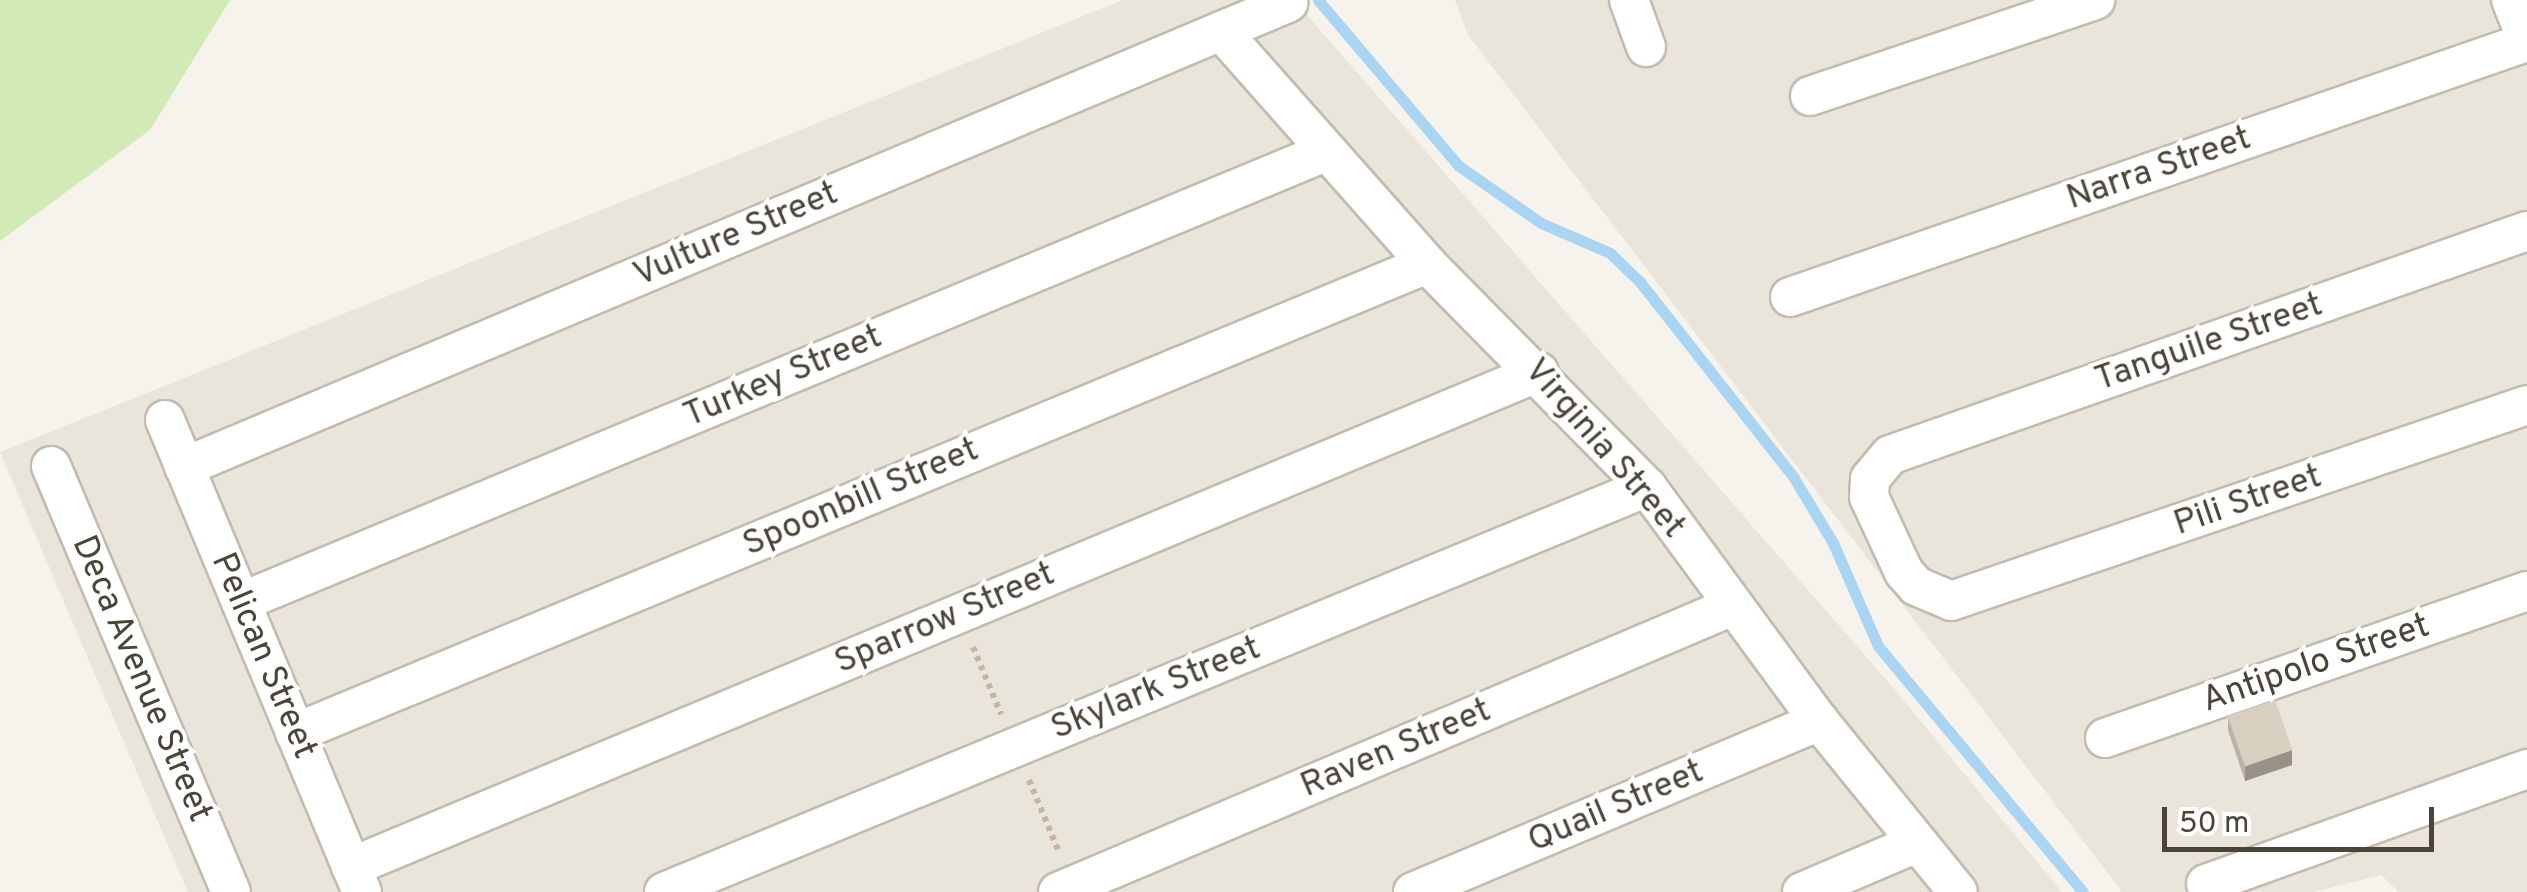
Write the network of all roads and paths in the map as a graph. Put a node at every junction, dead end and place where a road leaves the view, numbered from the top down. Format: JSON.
{"nodes":[{"id":1,"x":1629,"y":0,"type":"edge"},
{"id":2,"x":2095,"y":0,"type":"edge"},
{"id":3,"x":2512,"y":0,"type":"edge"},
{"id":4,"x":1288,"y":3,"type":"dead end"},
{"id":5,"x":1221,"y":31,"type":"junction"},
{"id":6,"x":2527,"y":41,"type":"edge"},
{"id":7,"x":1646,"y":46,"type":"dead end"},
{"id":8,"x":1810,"y":96,"type":"dead end"},
{"id":9,"x":1325,"y":152,"type":"junction"},
{"id":10,"x":2527,"y":231,"type":"edge"},
{"id":11,"x":1427,"y":264,"type":"junction"},
{"id":12,"x":1790,"y":297,"type":"dead end"},
{"id":13,"x":1539,"y":372,"type":"junction"},
{"id":14,"x":2527,"y":405,"type":"edge"},
{"id":15,"x":164,"y":420,"type":"dead end"},
{"id":16,"x":50,"y":466,"type":"dead end"},
{"id":17,"x":184,"y":467,"type":"junction"},
{"id":18,"x":1647,"y":486,"type":"junction"},
{"id":19,"x":2527,"y":591,"type":"edge"},
{"id":20,"x":1970,"y":596,"type":"joint"},
{"id":21,"x":241,"y":602,"type":"junction"},
{"id":22,"x":1733,"y":606,"type":"junction"},
{"id":23,"x":1819,"y":721,"type":"junction"},
{"id":24,"x":296,"y":733,"type":"junction"},
{"id":25,"x":2105,"y":738,"type":"dead end"},
{"id":26,"x":2527,"y":769,"type":"edge"},
{"id":27,"x":1918,"y":844,"type":"junction"},
{"id":28,"x":357,"y":880,"type":"edge"},
{"id":29,"x":2206,"y":884,"type":"dead end"},
{"id":30,"x":232,"y":892,"type":"edge"},
{"id":31,"x":664,"y":892,"type":"edge"},
{"id":32,"x":1058,"y":892,"type":"edge"},
{"id":33,"x":1414,"y":892,"type":"edge"},
{"id":34,"x":1802,"y":892,"type":"edge"},
{"id":35,"x":1958,"y":892,"type":"edge"}],
"edges":[{"from":1,"to":7,"type":"street"},
{"from":2,"to":8,"type":"street"},
{"from":3,"to":6,"type":"street"},
{"from":4,"to":5,"type":"street","name":"Vulture Street"},
{"from":5,"to":9,"type":"street","name":"Virginia Street"},
{"from":5,"to":17,"type":"street","name":"Vulture Street"},
{"from":6,"to":12,"type":"street","name":"Narra Street"},
{"from":9,"to":11,"type":"street","name":"Virginia Street"},
{"from":9,"to":21,"type":"street","name":"Turkey Street"},
{"from":10,"to":20,"type":"street","name":"Tanguile Street"},
{"from":11,"to":13,"type":"street","name":"Virginia Street"},
{"from":11,"to":24,"type":"street","name":"Spoonbill Street"},
{"from":13,"to":18,"type":"street","name":"Virginia Street"},
{"from":13,"to":28,"type":"street","name":"Sparrow Street"},
{"from":14,"to":20,"type":"street","name":"Pili Street"},
{"from":15,"to":17,"type":"street","name":"Pelican Street"},
{"from":16,"to":30,"type":"street","name":"Deca Avenue Street"},
{"from":17,"to":21,"type":"street","name":"Pelican Street"},
{"from":18,"to":22,"type":"street","name":"Virginia Street"},
{"from":18,"to":31,"type":"street","name":"Skylark Street"},
{"from":19,"to":25,"type":"street","name":"Antipolo Street"},
{"from":21,"to":24,"type":"street","name":"Pelican Street"},
{"from":22,"to":23,"type":"street","name":"Virginia Street"},
{"from":22,"to":32,"type":"street","name":"Raven Street"},
{"from":23,"to":27,"type":"street","name":"Virginia Street"},
{"from":23,"to":33,"type":"street","name":"Quail Street"},
{"from":24,"to":28,"type":"street","name":"Pelican Street"},
{"from":26,"to":29,"type":"street"},
{"from":27,"to":34,"type":"street"},
{"from":27,"to":35,"type":"street","name":"Virginia Street"}]}
